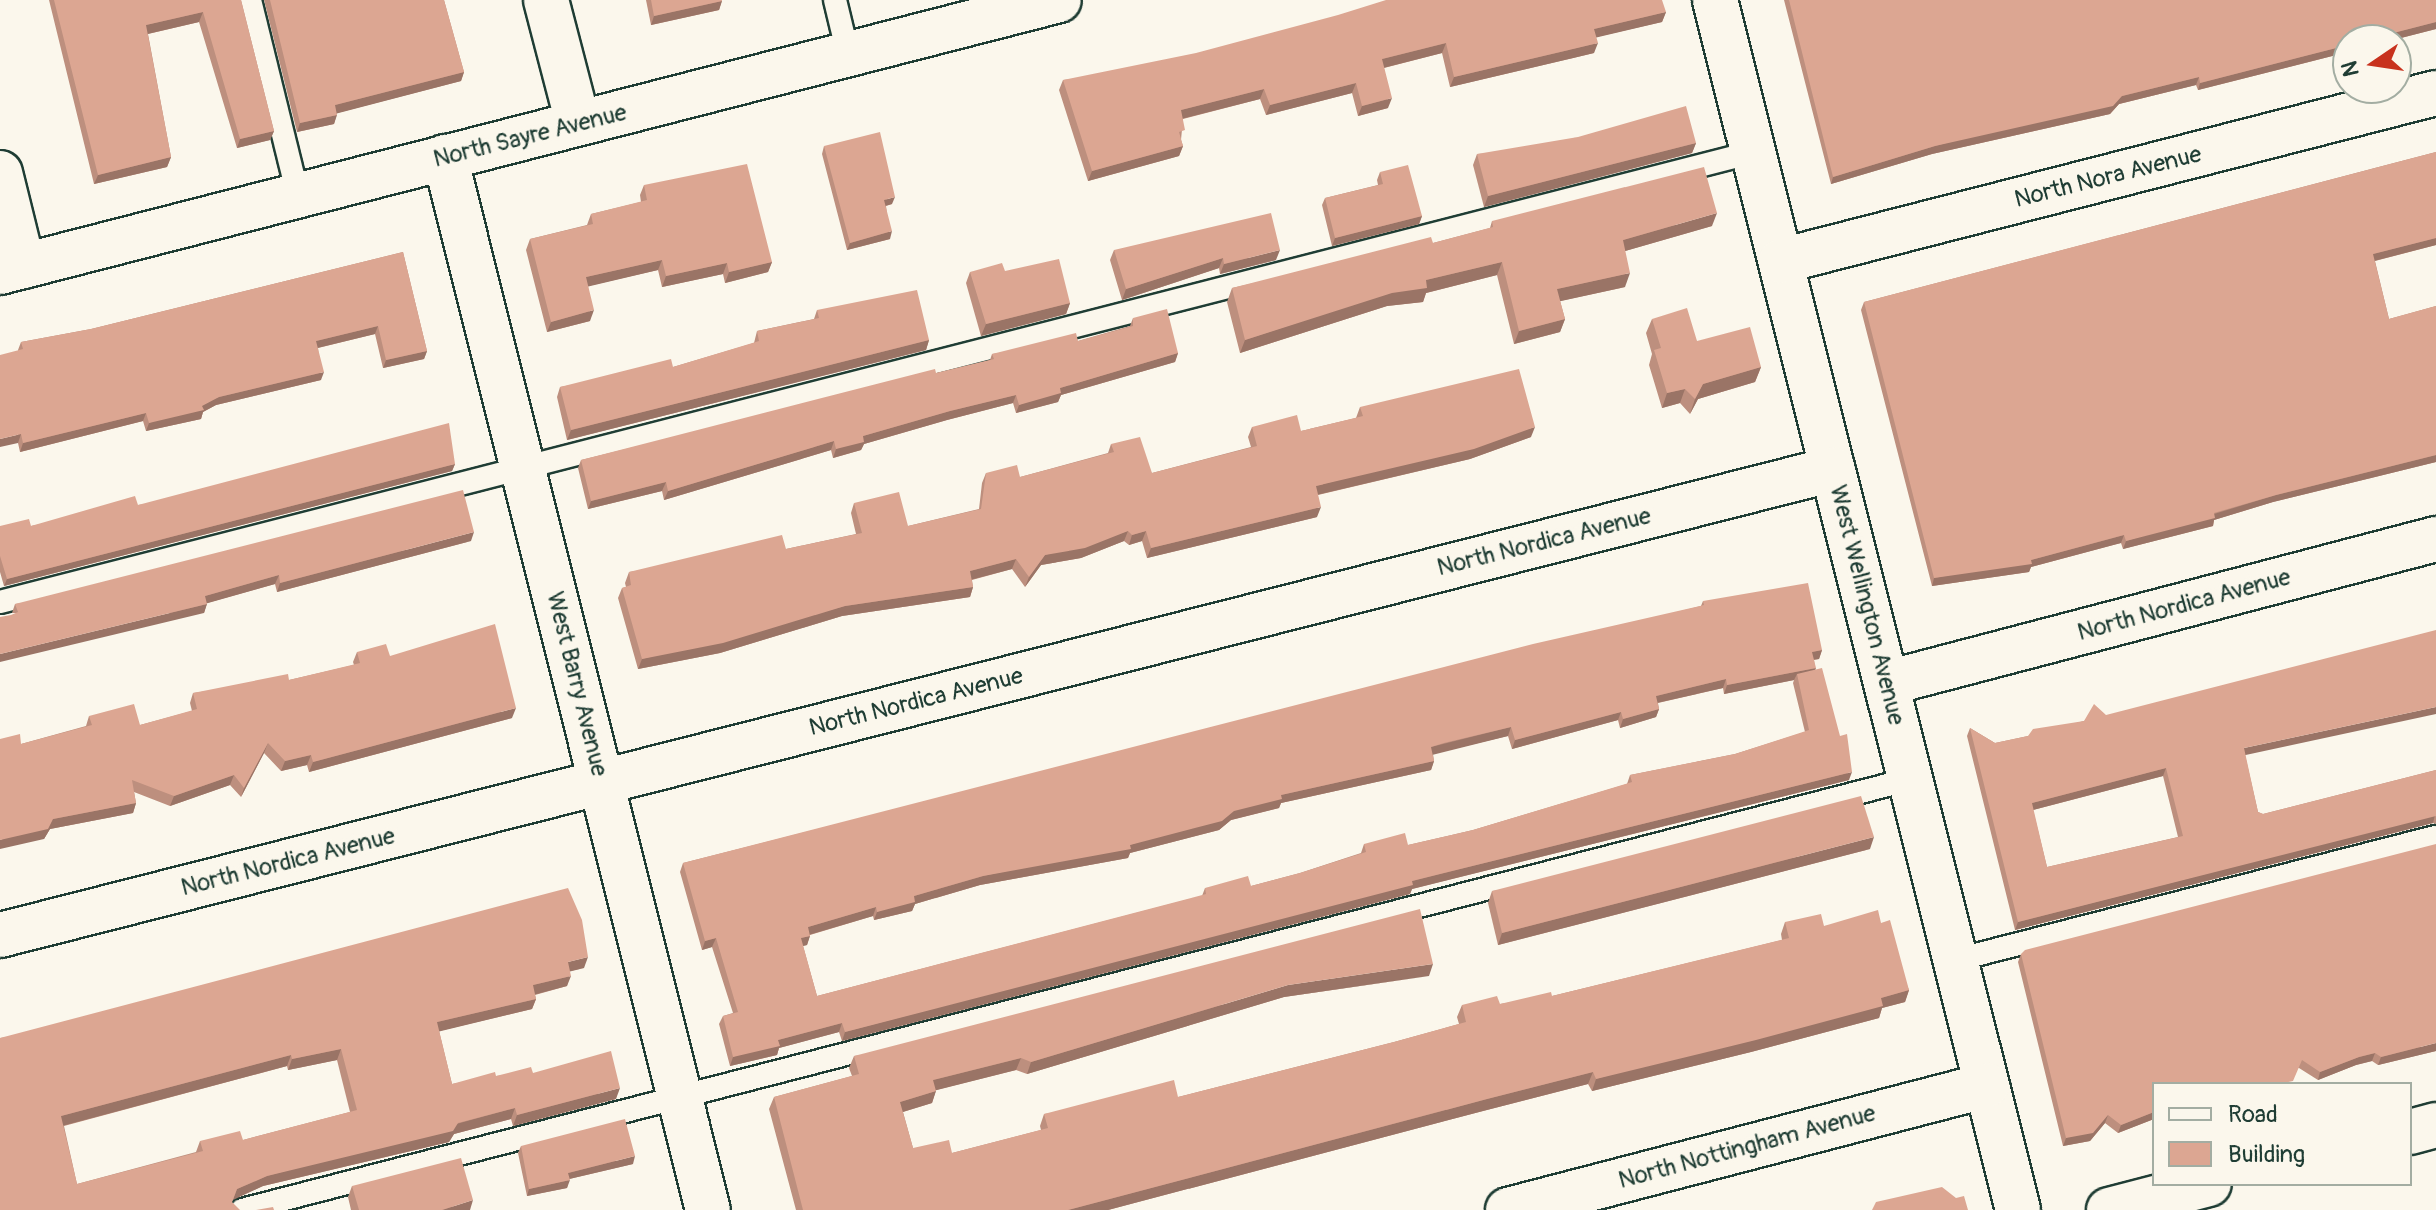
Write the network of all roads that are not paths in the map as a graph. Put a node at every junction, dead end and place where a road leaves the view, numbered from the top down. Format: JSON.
{"nodes":[{"id":1,"x":250,"y":0,"type":"edge"},
{"id":2,"x":546,"y":0,"type":"edge"},
{"id":3,"x":835,"y":0,"type":"edge"},
{"id":4,"x":1059,"y":0,"type":"edge"},
{"id":5,"x":1715,"y":0,"type":"edge"},
{"id":6,"x":848,"y":54,"type":"junction"},
{"id":7,"x":2436,"y":93,"type":"edge"},
{"id":8,"x":578,"y":123,"type":"junction"},
{"id":9,"x":1754,"y":152,"type":"junction"},
{"id":10,"x":445,"y":157,"type":"junction"},
{"id":11,"x":0,"y":173,"type":"edge"},
{"id":12,"x":298,"y":195,"type":"junction"},
{"id":13,"x":1781,"y":261,"type":"junction"},
{"id":14,"x":12,"y":269,"type":"edge"},
{"id":15,"x":523,"y":468,"type":"junction"},
{"id":16,"x":1833,"y":469,"type":"junction"},
{"id":17,"x":2436,"y":539,"type":"edge"},
{"id":18,"x":0,"y":602,"type":"edge"},
{"id":19,"x":1887,"y":683,"type":"junction"},
{"id":20,"x":1911,"y":779,"type":"junction"},
{"id":21,"x":601,"y":782,"type":"junction"},
{"id":22,"x":2436,"y":837,"type":"edge"},
{"id":23,"x":0,"y":935,"type":"edge"},
{"id":24,"x":1956,"y":960,"type":"junction"},
{"id":25,"x":1987,"y":1085,"type":"junction"},
{"id":26,"x":680,"y":1098,"type":"junction"},
{"id":27,"x":2436,"y":1125,"type":"edge"},
{"id":28,"x":2412,"y":1131,"type":"edge"},
{"id":29,"x":2201,"y":1186,"type":"edge"},
{"id":30,"x":242,"y":1210,"type":"edge"},
{"id":31,"x":708,"y":1210,"type":"edge"},
{"id":32,"x":1508,"y":1210,"type":"edge"},
{"id":33,"x":2018,"y":1210,"type":"edge"},
{"id":34,"x":2109,"y":1210,"type":"edge"}],
"edges":[{"from":1,"to":12,"type":"lane"},
{"from":2,"to":8,"type":"street"},
{"from":3,"to":6,"type":"lane"},
{"from":4,"to":6,"type":"street","name":"North Sayre Avenue"},
{"from":5,"to":9,"type":"street","name":"West Wellington Avenue"},
{"from":6,"to":8,"type":"street","name":"North Sayre Avenue"},
{"from":7,"to":13,"type":"street","name":"North Nora Avenue"},
{"from":8,"to":10,"type":"street","name":"North Sayre Avenue"},
{"from":9,"to":13,"type":"street","name":"West Wellington Avenue"},
{"from":9,"to":15,"type":"lane"},
{"from":10,"to":12,"type":"street","name":"North Sayre Avenue"},
{"from":10,"to":15,"type":"street","name":"West Barry Avenue"},
{"from":11,"to":14,"type":"street"},
{"from":12,"to":14,"type":"street","name":"North Sayre Avenue"},
{"from":13,"to":16,"type":"street","name":"West Wellington Avenue"},
{"from":15,"to":18,"type":"lane"},
{"from":15,"to":21,"type":"street","name":"West Barry Avenue"},
{"from":16,"to":19,"type":"street","name":"West Wellington Avenue"},
{"from":16,"to":21,"type":"street","name":"North Nordica Avenue"},
{"from":17,"to":19,"type":"street","name":"North Nordica Avenue"},
{"from":19,"to":20,"type":"street","name":"West Wellington Avenue"},
{"from":20,"to":24,"type":"street","name":"West Wellington Avenue"},
{"from":20,"to":26,"type":"lane"},
{"from":21,"to":23,"type":"street","name":"North Nordica Avenue"},
{"from":21,"to":26,"type":"street","name":"West Barry Avenue"},
{"from":22,"to":24,"type":"lane"},
{"from":24,"to":25,"type":"street","name":"West Wellington Avenue"},
{"from":25,"to":32,"type":"street","name":"North Nottingham Avenue"},
{"from":25,"to":33,"type":"street","name":"West Wellington Avenue"},
{"from":26,"to":30,"type":"lane"},
{"from":26,"to":31,"type":"street","name":"West Barry Avenue"},
{"from":27,"to":28,"type":"street"},
{"from":29,"to":34,"type":"street"}]}
